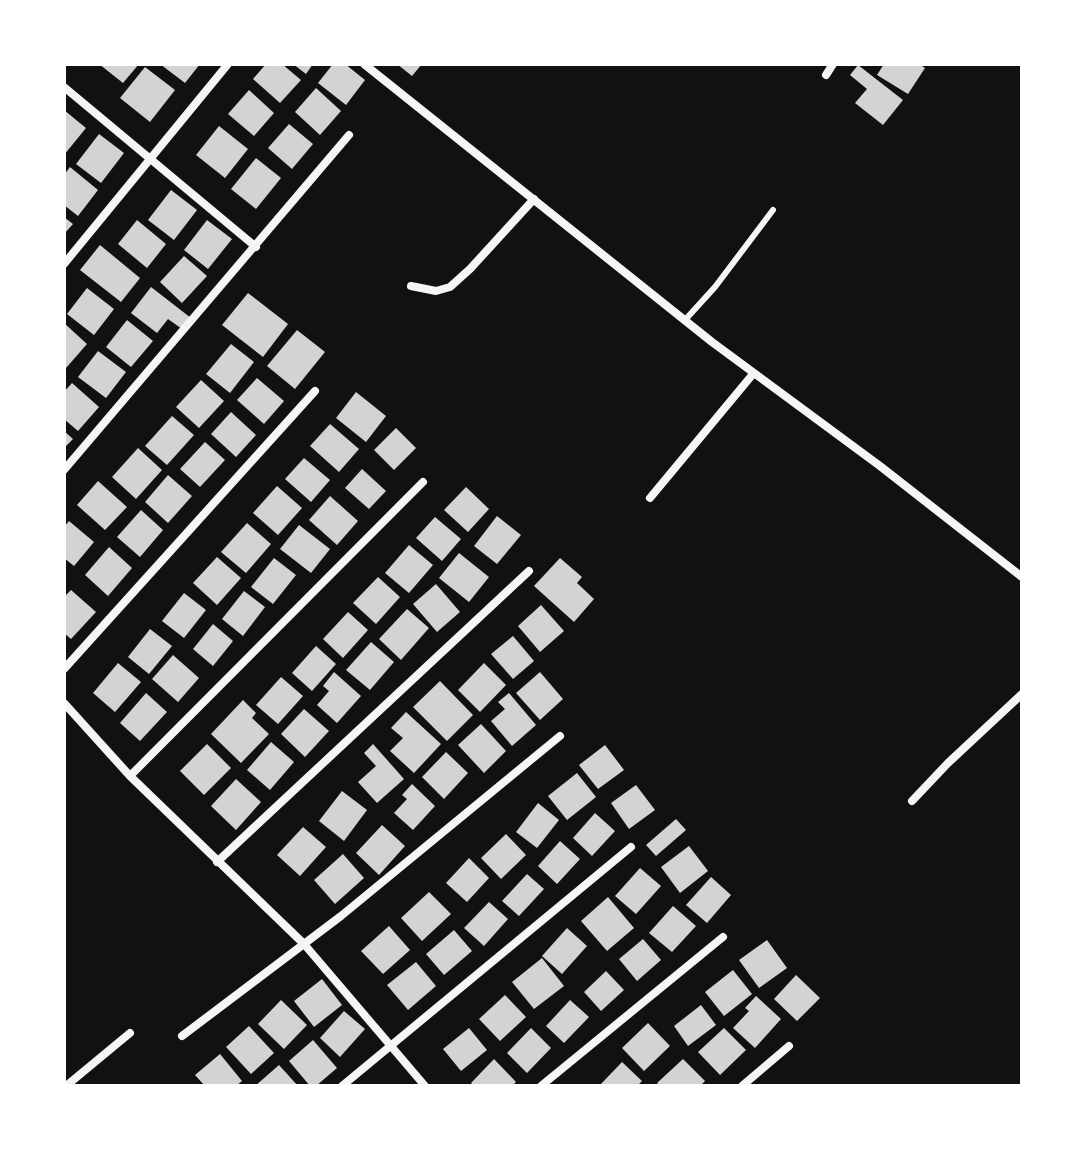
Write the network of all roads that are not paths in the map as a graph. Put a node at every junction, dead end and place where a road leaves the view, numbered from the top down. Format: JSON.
{"nodes":[{"id":1,"x":228,"y":64,"type":"edge"},
{"id":2,"x":364,"y":64,"type":"edge"},
{"id":3,"x":833,"y":64,"type":"edge"},
{"id":4,"x":826,"y":75,"type":"dead end"},
{"id":5,"x":64,"y":87,"type":"edge"},
{"id":6,"x":349,"y":135,"type":"dead end"},
{"id":7,"x":151,"y":158,"type":"junction"},
{"id":8,"x":534,"y":199,"type":"junction"},
{"id":9,"x":773,"y":210,"type":"dead end"},
{"id":10,"x":256,"y":247,"type":"junction"},
{"id":11,"x":64,"y":264,"type":"edge"},
{"id":12,"x":411,"y":286,"type":"dead end"},
{"id":13,"x":685,"y":320,"type":"junction"},
{"id":14,"x":753,"y":374,"type":"junction"},
{"id":15,"x":315,"y":391,"type":"dead end"},
{"id":16,"x":64,"y":470,"type":"edge"},
{"id":17,"x":423,"y":482,"type":"dead end"},
{"id":18,"x":650,"y":498,"type":"dead end"},
{"id":19,"x":529,"y":571,"type":"dead end"},
{"id":20,"x":1022,"y":577,"type":"edge"},
{"id":21,"x":64,"y":669,"type":"edge"},
{"id":22,"x":1022,"y":694,"type":"edge"},
{"id":23,"x":64,"y":703,"type":"edge"},
{"id":24,"x":560,"y":736,"type":"dead end"},
{"id":25,"x":130,"y":776,"type":"junction"},
{"id":26,"x":912,"y":801,"type":"dead end"},
{"id":27,"x":631,"y":847,"type":"dead end"},
{"id":28,"x":217,"y":862,"type":"junction"},
{"id":29,"x":723,"y":937,"type":"dead end"},
{"id":30,"x":304,"y":944,"type":"junction"},
{"id":31,"x":130,"y":1033,"type":"dead end"},
{"id":32,"x":182,"y":1036,"type":"dead end"},
{"id":33,"x":390,"y":1045,"type":"junction"},
{"id":34,"x":789,"y":1046,"type":"dead end"},
{"id":35,"x":66,"y":1086,"type":"edge"},
{"id":36,"x":342,"y":1086,"type":"edge"},
{"id":37,"x":425,"y":1086,"type":"edge"},
{"id":38,"x":541,"y":1086,"type":"edge"},
{"id":39,"x":742,"y":1086,"type":"edge"}],
"edges":[{"from":1,"to":7,"type":"street"},
{"from":2,"to":8,"type":"street"},
{"from":3,"to":4,"type":"street"},
{"from":5,"to":7,"type":"street"},
{"from":6,"to":10,"type":"street"},
{"from":7,"to":10,"type":"street"},
{"from":7,"to":11,"type":"street"},
{"from":8,"to":12,"type":"street"},
{"from":8,"to":13,"type":"street"},
{"from":9,"to":13,"type":"lane"},
{"from":10,"to":16,"type":"street"},
{"from":13,"to":14,"type":"street"},
{"from":14,"to":18,"type":"street"},
{"from":14,"to":20,"type":"street"},
{"from":15,"to":21,"type":"street"},
{"from":17,"to":25,"type":"street"},
{"from":19,"to":28,"type":"street"},
{"from":22,"to":26,"type":"street"},
{"from":23,"to":25,"type":"street"},
{"from":24,"to":30,"type":"street"},
{"from":25,"to":28,"type":"street"},
{"from":27,"to":33,"type":"street"},
{"from":28,"to":30,"type":"street"},
{"from":29,"to":38,"type":"street"},
{"from":30,"to":32,"type":"street"},
{"from":30,"to":33,"type":"street"},
{"from":31,"to":35,"type":"street"},
{"from":33,"to":36,"type":"street"},
{"from":33,"to":37,"type":"street"},
{"from":34,"to":39,"type":"street"}]}
